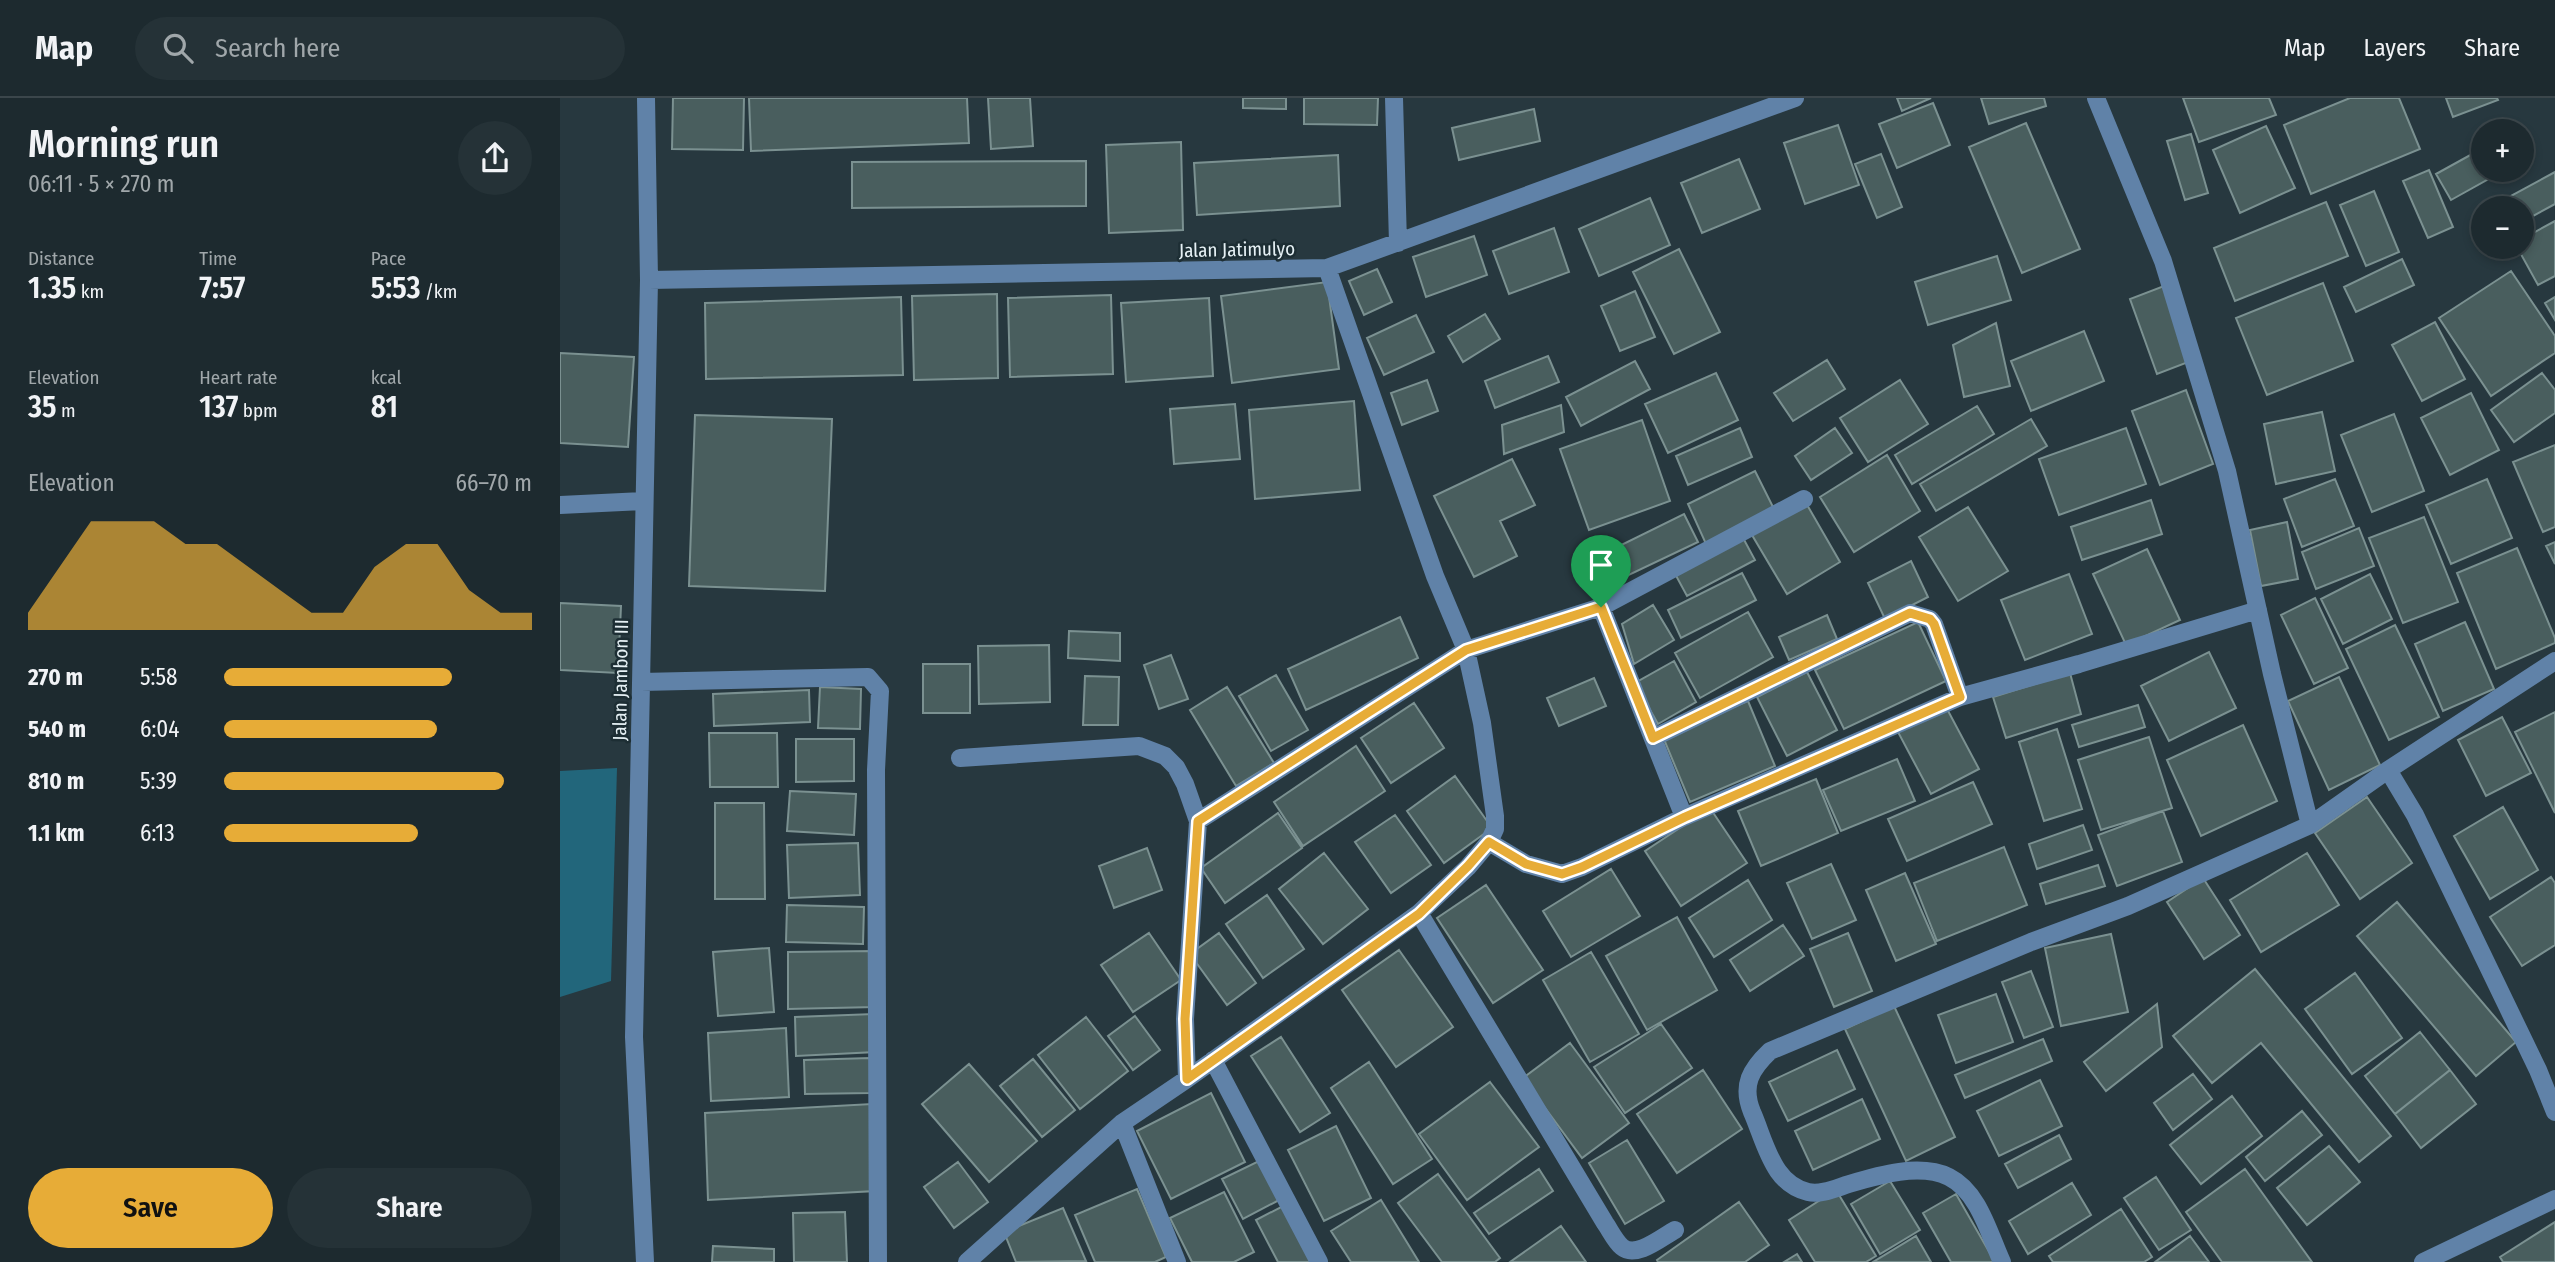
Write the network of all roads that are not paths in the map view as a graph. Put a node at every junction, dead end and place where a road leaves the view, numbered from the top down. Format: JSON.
{"nodes":[{"id":1,"x":646,"y":98,"type":"edge"},
{"id":2,"x":1394,"y":98,"type":"edge"},
{"id":3,"x":1796,"y":98,"type":"edge"},
{"id":4,"x":2096,"y":98,"type":"edge"},
{"id":5,"x":1398,"y":243,"type":"junction"},
{"id":6,"x":1328,"y":268,"type":"junction"},
{"id":7,"x":649,"y":280,"type":"junction"},
{"id":8,"x":1804,"y":499,"type":"dead end"},
{"id":9,"x":643,"y":501,"type":"junction"},
{"id":10,"x":560,"y":505,"type":"edge"},
{"id":11,"x":1601,"y":607,"type":"junction"},
{"id":12,"x":2258,"y":610,"type":"junction"},
{"id":13,"x":1466,"y":650,"type":"junction"},
{"id":14,"x":2555,"y":661,"type":"edge"},
{"id":15,"x":640,"y":682,"type":"junction"},
{"id":16,"x":1960,"y":697,"type":"junction"},
{"id":17,"x":1653,"y":738,"type":"junction"},
{"id":18,"x":960,"y":758,"type":"dead end"},
{"id":19,"x":2388,"y":770,"type":"junction"},
{"id":20,"x":1685,"y":817,"type":"junction"},
{"id":21,"x":1198,"y":821,"type":"junction"},
{"id":22,"x":2309,"y":825,"type":"junction"},
{"id":23,"x":1489,"y":842,"type":"junction"},
{"id":24,"x":1419,"y":914,"type":"junction"},
{"id":25,"x":1213,"y":1060,"type":"junction"},
{"id":26,"x":1187,"y":1079,"type":"junction"},
{"id":27,"x":2555,"y":1112,"type":"edge"},
{"id":28,"x":1122,"y":1123,"type":"junction"},
{"id":29,"x":2555,"y":1199,"type":"edge"},
{"id":30,"x":1675,"y":1230,"type":"dead end"},
{"id":31,"x":645,"y":1262,"type":"edge"},
{"id":32,"x":878,"y":1262,"type":"edge"},
{"id":33,"x":967,"y":1262,"type":"edge"},
{"id":34,"x":1177,"y":1262,"type":"edge"},
{"id":35,"x":1319,"y":1262,"type":"edge"},
{"id":36,"x":2002,"y":1262,"type":"edge"},
{"id":37,"x":2423,"y":1262,"type":"edge"}],
"edges":[{"from":1,"to":7,"type":"street","name":"Jalan Jambon III"},
{"from":2,"to":5,"type":"street"},
{"from":3,"to":5,"type":"street","name":"Jalan Jatimulyo"},
{"from":4,"to":12,"type":"street"},
{"from":5,"to":6,"type":"street","name":"Jalan Jatimulyo"},
{"from":6,"to":7,"type":"street","name":"Jalan Jatimulyo"},
{"from":6,"to":13,"type":"street"},
{"from":7,"to":9,"type":"street","name":"Jalan Jambon III"},
{"from":8,"to":11,"type":"street"},
{"from":9,"to":10,"type":"street"},
{"from":9,"to":15,"type":"street","name":"Jalan Jambon III"},
{"from":11,"to":13,"type":"street"},
{"from":11,"to":17,"type":"street"},
{"from":12,"to":16,"type":"street"},
{"from":12,"to":22,"type":"street"},
{"from":13,"to":21,"type":"street"},
{"from":13,"to":23,"type":"street"},
{"from":14,"to":19,"type":"street"},
{"from":15,"to":31,"type":"street","name":"Jalan Jambon III"},
{"from":15,"to":32,"type":"street"},
{"from":16,"to":17,"type":"street"},
{"from":16,"to":20,"type":"street"},
{"from":17,"to":20,"type":"street"},
{"from":18,"to":21,"type":"street"},
{"from":19,"to":22,"type":"street"},
{"from":19,"to":27,"type":"street"},
{"from":20,"to":23,"type":"street"},
{"from":21,"to":26,"type":"street"},
{"from":22,"to":36,"type":"street"},
{"from":23,"to":24,"type":"street"},
{"from":24,"to":25,"type":"street"},
{"from":24,"to":30,"type":"street"},
{"from":25,"to":26,"type":"street"},
{"from":25,"to":35,"type":"street"},
{"from":26,"to":28,"type":"street"},
{"from":28,"to":33,"type":"street"},
{"from":28,"to":34,"type":"street"},
{"from":29,"to":37,"type":"street"}]}
